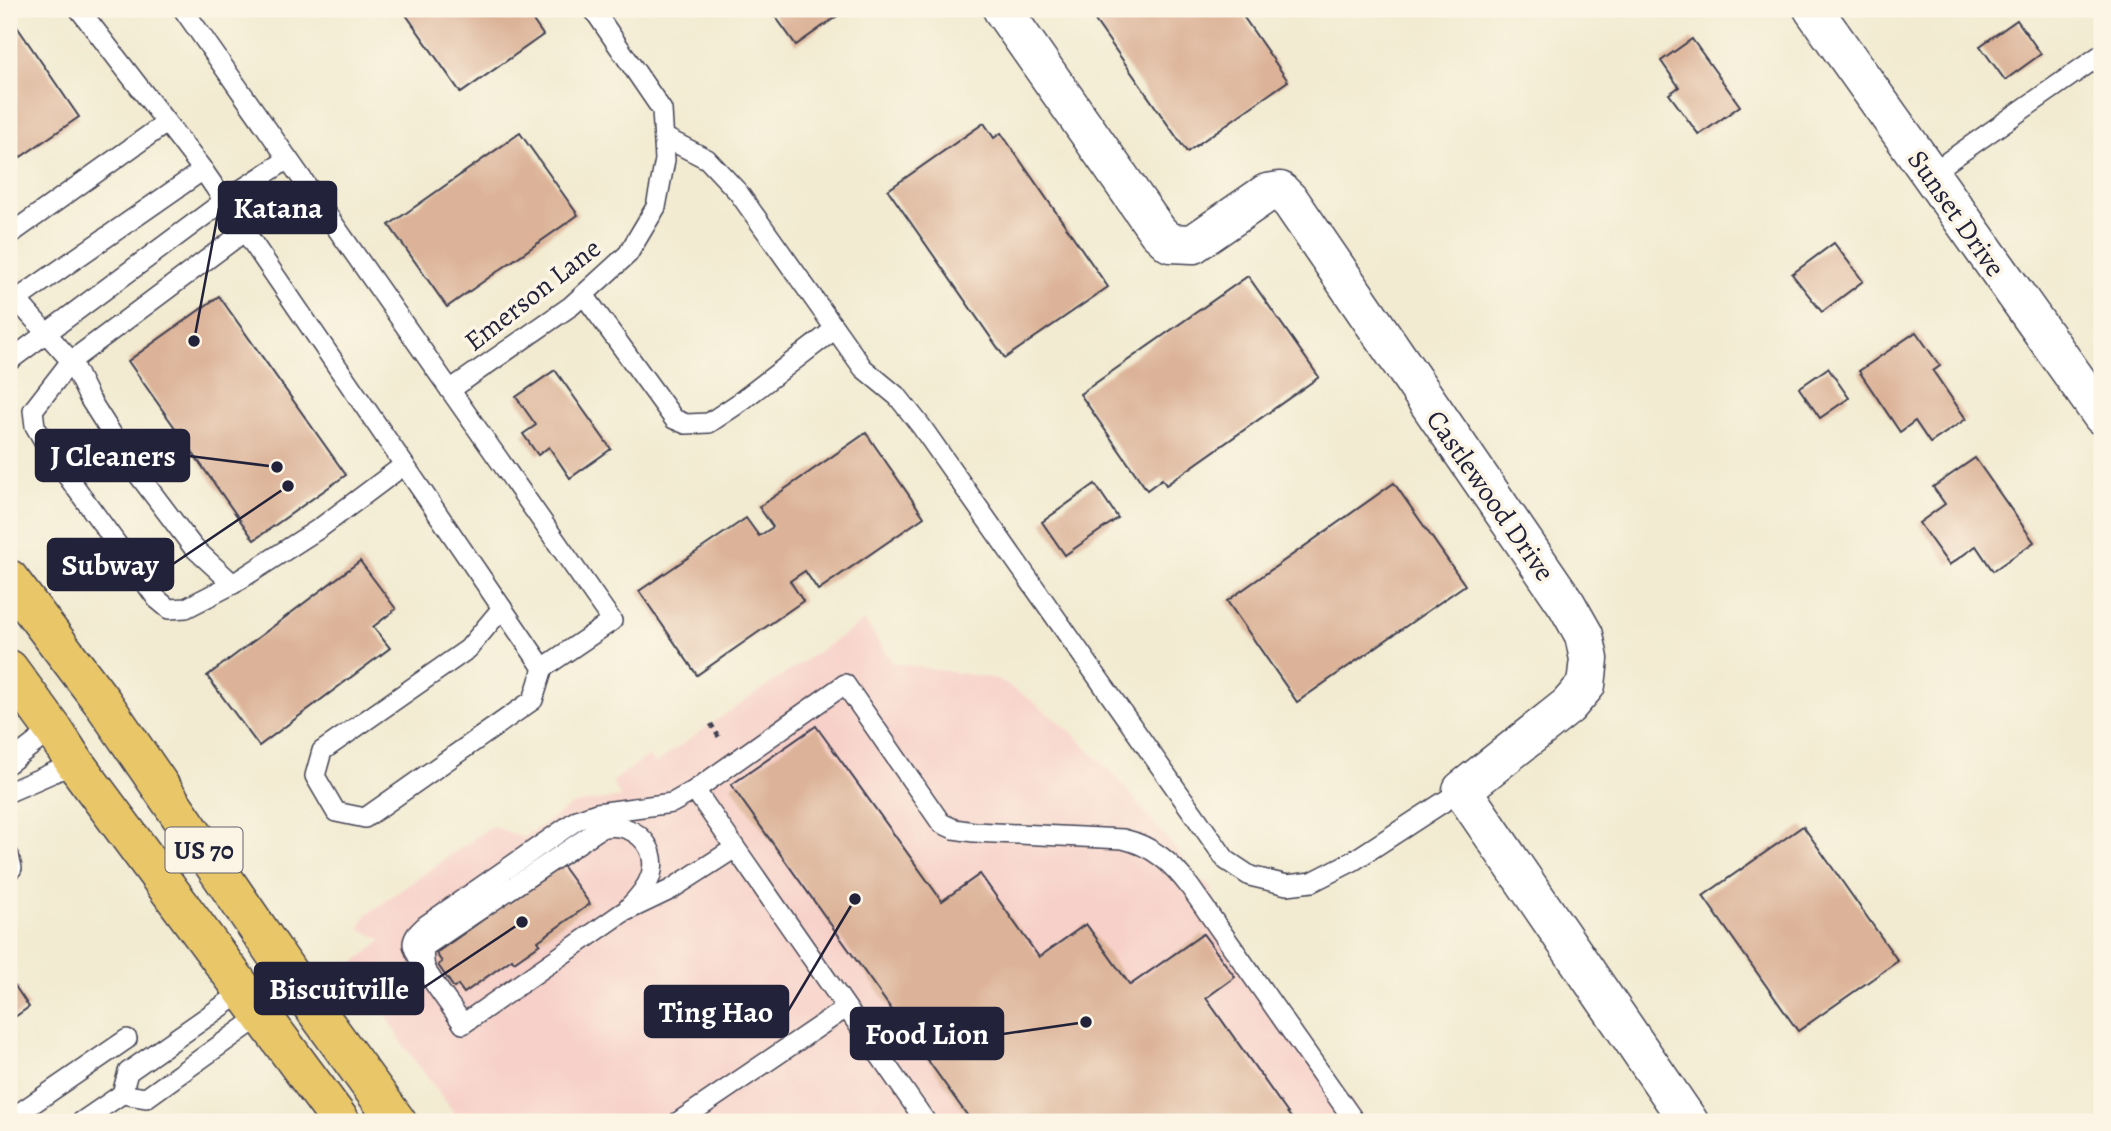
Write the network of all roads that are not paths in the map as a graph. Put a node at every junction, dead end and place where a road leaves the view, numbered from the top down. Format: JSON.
{"nodes":[{"id":1,"x":79,"y":9,"type":"edge"},
{"id":2,"x":183,"y":9,"type":"edge"},
{"id":3,"x":593,"y":9,"type":"edge"},
{"id":4,"x":1002,"y":9,"type":"edge"},
{"id":5,"x":1813,"y":9,"type":"edge"},
{"id":6,"x":2102,"y":54,"type":"edge"},
{"id":7,"x":166,"y":123,"type":"junction"},
{"id":8,"x":664,"y":136,"type":"junction"},
{"id":9,"x":288,"y":159,"type":"junction"},
{"id":10,"x":203,"y":170,"type":"junction"},
{"id":11,"x":1930,"y":174,"type":"junction"},
{"id":12,"x":224,"y":201,"type":"junction"},
{"id":13,"x":245,"y":232,"type":"junction"},
{"id":14,"x":9,"y":234,"type":"edge"},
{"id":15,"x":584,"y":295,"type":"junction"},
{"id":16,"x":11,"y":299,"type":"edge"},
{"id":17,"x":835,"y":329,"type":"junction"},
{"id":18,"x":46,"y":332,"type":"junction"},
{"id":19,"x":9,"y":361,"type":"edge"},
{"id":20,"x":71,"y":361,"type":"junction"},
{"id":21,"x":450,"y":390,"type":"junction"},
{"id":22,"x":2102,"y":416,"type":"edge"},
{"id":23,"x":404,"y":465,"type":"junction"},
{"id":24,"x":9,"y":579,"type":"edge"},
{"id":25,"x":233,"y":584,"type":"junction"},
{"id":26,"x":502,"y":608,"type":"junction"},
{"id":27,"x":542,"y":668,"type":"junction"},
{"id":28,"x":9,"y":669,"type":"edge"},
{"id":29,"x":54,"y":729,"type":"junction"},
{"id":30,"x":9,"y":763,"type":"edge"},
{"id":31,"x":75,"y":763,"type":"junction"},
{"id":32,"x":695,"y":790,"type":"junction"},
{"id":33,"x":1462,"y":790,"type":"junction"},
{"id":34,"x":9,"y":792,"type":"edge"},
{"id":35,"x":735,"y":848,"type":"junction"},
{"id":36,"x":622,"y":913,"type":"junction"},
{"id":37,"x":425,"y":968,"type":"junction"},
{"id":38,"x":253,"y":1003,"type":"junction"},
{"id":39,"x":846,"y":1008,"type":"junction"},
{"id":40,"x":127,"y":1039,"type":"dead end"},
{"id":41,"x":122,"y":1094,"type":"junction"},
{"id":42,"x":9,"y":1119,"type":"edge"},
{"id":43,"x":95,"y":1119,"type":"edge"},
{"id":44,"x":341,"y":1122,"type":"edge"},
{"id":45,"x":397,"y":1122,"type":"edge"},
{"id":46,"x":678,"y":1122,"type":"edge"},
{"id":47,"x":926,"y":1122,"type":"edge"},
{"id":48,"x":1355,"y":1122,"type":"edge"},
{"id":49,"x":1689,"y":1122,"type":"edge"}],
"edges":[{"from":1,"to":7,"type":"lane"},
{"from":2,"to":9,"type":"lane"},
{"from":3,"to":8,"type":"lane","name":"Emerson Lane"},
{"from":4,"to":33,"type":"street","name":"Castlewood Drive"},
{"from":5,"to":11,"type":"street","name":"Sunset Drive"},
{"from":6,"to":11,"type":"lane"},
{"from":7,"to":10,"type":"lane"},
{"from":7,"to":14,"type":"lane"},
{"from":8,"to":15,"type":"lane","name":"Emerson Lane"},
{"from":8,"to":17,"type":"lane"},
{"from":9,"to":12,"type":"lane"},
{"from":9,"to":21,"type":"lane"},
{"from":10,"to":12,"type":"lane"},
{"from":10,"to":16,"type":"lane"},
{"from":11,"to":22,"type":"street","name":"Sunset Drive"},
{"from":12,"to":13,"type":"lane"},
{"from":12,"to":18,"type":"lane"},
{"from":13,"to":20,"type":"lane"},
{"from":13,"to":23,"type":"lane"},
{"from":15,"to":17,"type":"lane"},
{"from":15,"to":21,"type":"lane","name":"Emerson Lane"},
{"from":16,"to":18,"type":"lane"},
{"from":17,"to":33,"type":"lane"},
{"from":18,"to":19,"type":"lane"},
{"from":18,"to":20,"type":"lane"},
{"from":20,"to":25,"type":"lane"},
{"from":20,"to":25,"type":"lane"},
{"from":21,"to":27,"type":"lane"},
{"from":23,"to":25,"type":"lane"},
{"from":23,"to":26,"type":"lane"},
{"from":24,"to":45,"type":"highway","number":"US 70"},
{"from":26,"to":27,"type":"lane"},
{"from":26,"to":27,"type":"lane"},
{"from":28,"to":29,"type":"highway","number":"US 70"},
{"from":29,"to":30,"type":"lane"},
{"from":29,"to":31,"type":"highway","number":"US 70"},
{"from":31,"to":34,"type":"lane"},
{"from":31,"to":38,"type":"highway","number":"US 70"},
{"from":32,"to":35,"type":"lane"},
{"from":32,"to":37,"type":"lane"},
{"from":32,"to":48,"type":"lane"},
{"from":33,"to":49,"type":"street"},
{"from":35,"to":36,"type":"lane"},
{"from":35,"to":39,"type":"lane"},
{"from":36,"to":37,"type":"lane"},
{"from":36,"to":37,"type":"lane"},
{"from":38,"to":41,"type":"lane"},
{"from":38,"to":41,"type":"lane"},
{"from":38,"to":44,"type":"highway","number":"US 70"},
{"from":39,"to":46,"type":"lane"},
{"from":39,"to":47,"type":"lane"},
{"from":40,"to":42,"type":"lane"},
{"from":41,"to":43,"type":"lane"}]}
